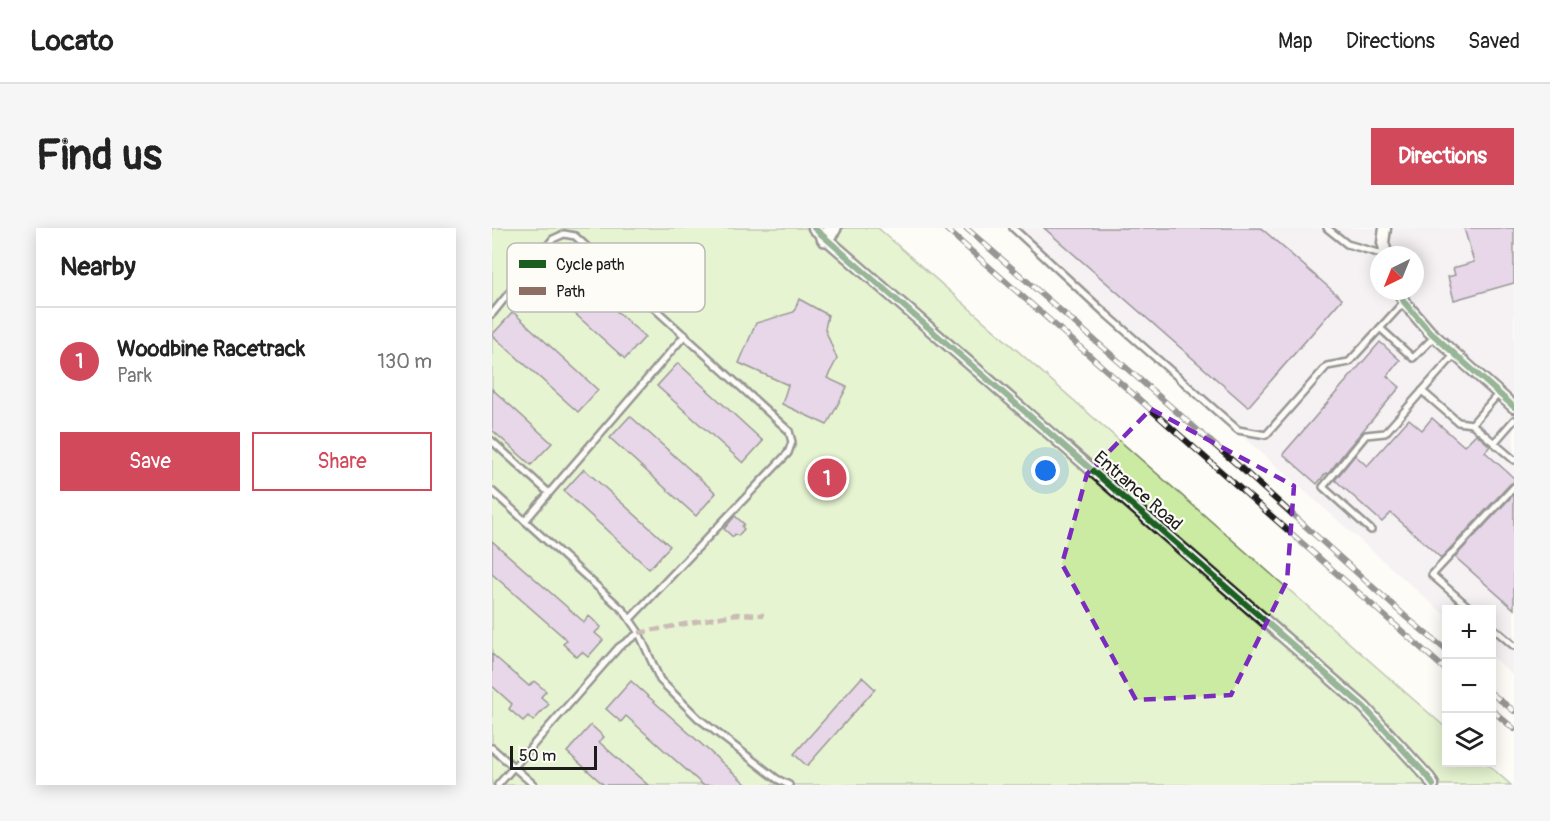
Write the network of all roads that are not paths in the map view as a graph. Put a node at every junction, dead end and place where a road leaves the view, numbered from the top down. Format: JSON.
{"nodes":[{"id":1,"x":1013,"y":228,"type":"edge"},
{"id":2,"x":1327,"y":228,"type":"edge"},
{"id":3,"x":1385,"y":228,"type":"edge"},
{"id":4,"x":824,"y":231,"type":"edge"},
{"id":5,"x":549,"y":243,"type":"edge"},
{"id":6,"x":584,"y":243,"type":"edge"},
{"id":7,"x":1384,"y":246,"type":"edge"},
{"id":8,"x":1370,"y":250,"type":"edge"},
{"id":9,"x":507,"y":295,"type":"edge"},
{"id":10,"x":1403,"y":300,"type":"edge"},
{"id":11,"x":1404,"y":303,"type":"junction"},
{"id":12,"x":660,"y":312,"type":"edge"},
{"id":13,"x":492,"y":314,"type":"edge"},
{"id":14,"x":1380,"y":328,"type":"junction"},
{"id":15,"x":685,"y":335,"type":"junction"},
{"id":16,"x":1435,"y":336,"type":"junction"},
{"id":17,"x":1455,"y":354,"type":"junction"},
{"id":18,"x":1422,"y":391,"type":"junction"},
{"id":19,"x":1499,"y":393,"type":"junction"},
{"id":20,"x":1514,"y":407,"type":"edge"},
{"id":21,"x":1514,"y":420,"type":"edge"},
{"id":22,"x":1472,"y":424,"type":"junction"},
{"id":23,"x":492,"y":441,"type":"edge"},
{"id":24,"x":1494,"y":442,"type":"junction"},
{"id":25,"x":1514,"y":460,"type":"edge"},
{"id":26,"x":1514,"y":487,"type":"edge"},
{"id":27,"x":492,"y":491,"type":"edge"},
{"id":28,"x":549,"y":493,"type":"junction"},
{"id":29,"x":525,"y":521,"type":"junction"},
{"id":30,"x":1371,"y":530,"type":"dead end"},
{"id":31,"x":1467,"y":605,"type":"edge"},
{"id":32,"x":630,"y":619,"type":"junction"},
{"id":33,"x":1496,"y":630,"type":"edge"},
{"id":34,"x":639,"y":633,"type":"junction"},
{"id":35,"x":1514,"y":646,"type":"edge"},
{"id":36,"x":492,"y":748,"type":"edge"},
{"id":37,"x":514,"y":767,"type":"junction"},
{"id":38,"x":498,"y":785,"type":"edge"},
{"id":39,"x":534,"y":785,"type":"edge"},
{"id":40,"x":789,"y":785,"type":"edge"},
{"id":41,"x":1433,"y":785,"type":"edge"}],
"edges":[{"from":1,"to":14,"type":"lane"},
{"from":2,"to":8,"type":"lane"},
{"from":3,"to":7,"type":"street"},
{"from":4,"to":41,"type":"street","name":"Entrance Road"},
{"from":5,"to":6,"type":"lane"},
{"from":9,"to":13,"type":"lane"},
{"from":10,"to":11,"type":"street"},
{"from":11,"to":14,"type":"lane"},
{"from":11,"to":16,"type":"street"},
{"from":12,"to":15,"type":"lane"},
{"from":14,"to":16,"type":"lane"},
{"from":15,"to":28,"type":"lane"},
{"from":15,"to":32,"type":"lane"},
{"from":16,"to":17,"type":"street"},
{"from":17,"to":18,"type":"lane"},
{"from":17,"to":19,"type":"street"},
{"from":18,"to":22,"type":"lane"},
{"from":18,"to":30,"type":"lane"},
{"from":19,"to":20,"type":"street"},
{"from":19,"to":22,"type":"lane"},
{"from":21,"to":24,"type":"lane"},
{"from":22,"to":24,"type":"lane"},
{"from":23,"to":28,"type":"lane"},
{"from":24,"to":25,"type":"lane"},
{"from":26,"to":31,"type":"lane"},
{"from":27,"to":29,"type":"lane"},
{"from":28,"to":29,"type":"lane"},
{"from":29,"to":32,"type":"lane"},
{"from":32,"to":34,"type":"lane"},
{"from":33,"to":35,"type":"lane"},
{"from":34,"to":37,"type":"lane"},
{"from":34,"to":40,"type":"lane"},
{"from":36,"to":37,"type":"lane"},
{"from":37,"to":38,"type":"lane"},
{"from":37,"to":39,"type":"lane"}]}
